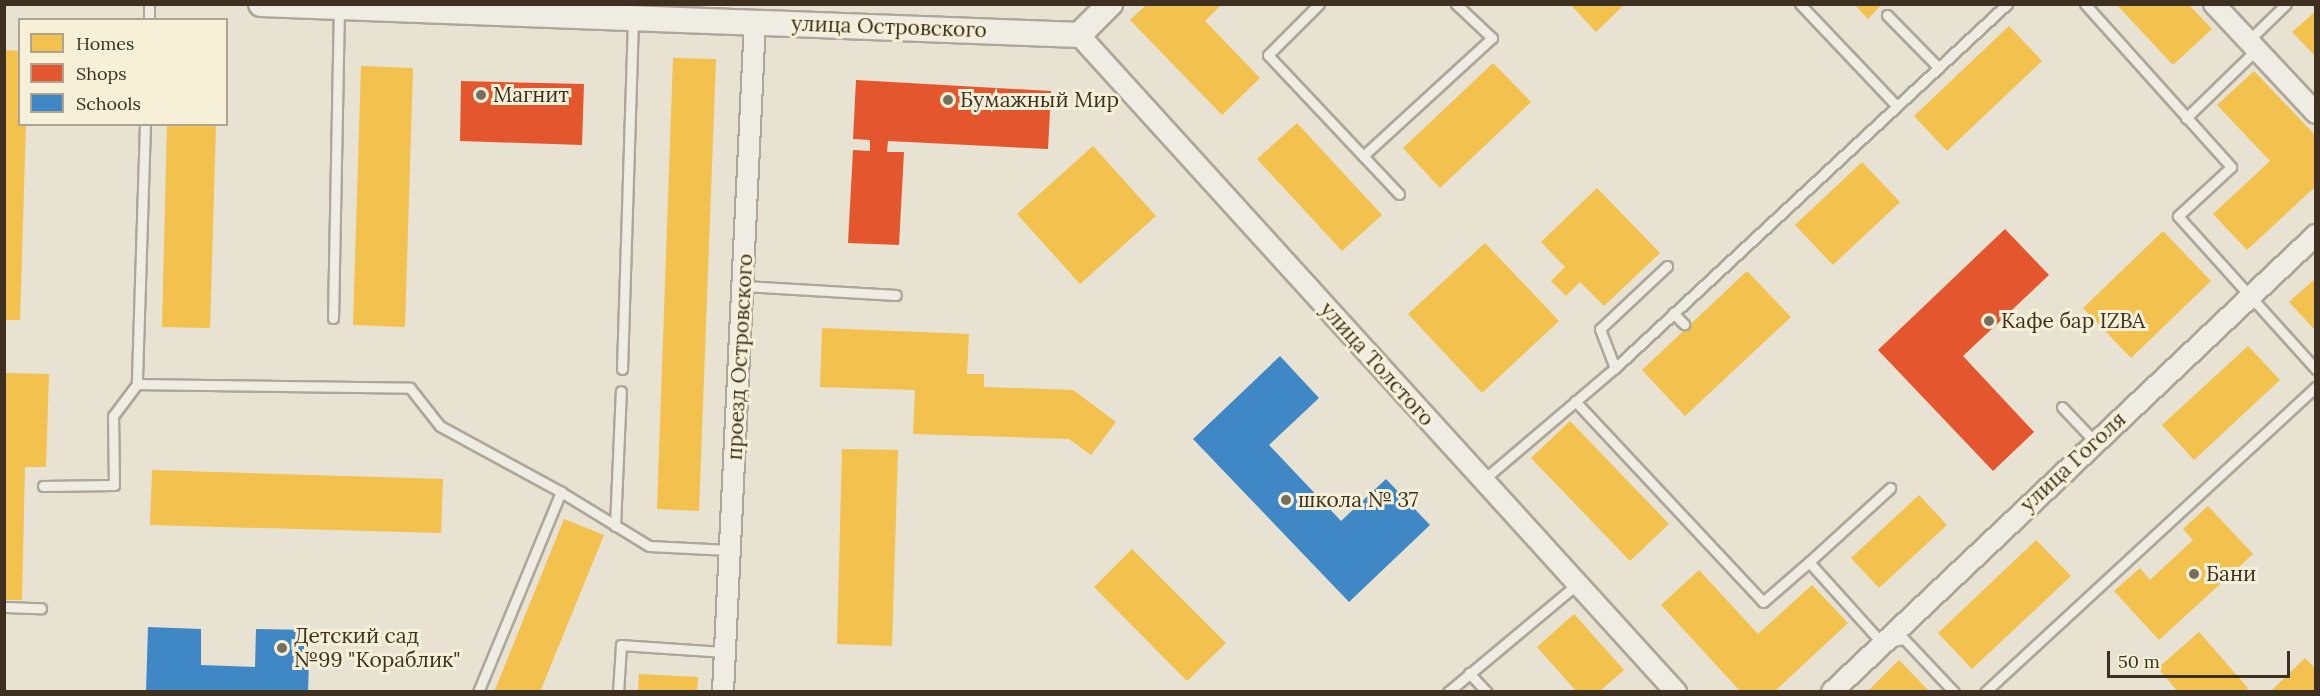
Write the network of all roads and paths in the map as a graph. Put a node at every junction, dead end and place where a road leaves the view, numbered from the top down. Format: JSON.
{"nodes":[{"id":1,"x":261,"y":4,"type":"edge"},
{"id":2,"x":1110,"y":4,"type":"edge"},
{"id":3,"x":1319,"y":4,"type":"edge"},
{"id":4,"x":1456,"y":4,"type":"edge"},
{"id":5,"x":1800,"y":4,"type":"edge"},
{"id":6,"x":2007,"y":4,"type":"edge"},
{"id":7,"x":2085,"y":4,"type":"edge"},
{"id":8,"x":2214,"y":4,"type":"edge"},
{"id":9,"x":2286,"y":4,"type":"edge"},
{"id":10,"x":339,"y":7,"type":"junction"},
{"id":11,"x":433,"y":8,"type":"edge"},
{"id":12,"x":1887,"y":15,"type":"dead end"},
{"id":13,"x":633,"y":17,"type":"junction"},
{"id":14,"x":746,"y":18,"type":"junction"},
{"id":15,"x":1079,"y":35,"type":"junction"},
{"id":16,"x":2252,"y":46,"type":"junction"},
{"id":17,"x":1939,"y":68,"type":"junction"},
{"id":18,"x":1896,"y":105,"type":"junction"},
{"id":19,"x":2316,"y":113,"type":"edge"},
{"id":20,"x":2186,"y":118,"type":"junction"},
{"id":21,"x":145,"y":126,"type":"edge"},
{"id":22,"x":1363,"y":156,"type":"junction"},
{"id":23,"x":1399,"y":194,"type":"dead end"},
{"id":24,"x":2316,"y":235,"type":"edge"},
{"id":25,"x":1667,"y":266,"type":"dead end"},
{"id":26,"x":744,"y":286,"type":"junction"},
{"id":27,"x":2250,"y":294,"type":"junction"},
{"id":28,"x":896,"y":296,"type":"dead end"},
{"id":29,"x":1673,"y":313,"type":"junction"},
{"id":30,"x":333,"y":318,"type":"dead end"},
{"id":31,"x":1684,"y":324,"type":"dead end"},
{"id":32,"x":1615,"y":368,"type":"junction"},
{"id":33,"x":622,"y":369,"type":"dead end"},
{"id":34,"x":2316,"y":369,"type":"edge"},
{"id":35,"x":137,"y":384,"type":"junction"},
{"id":36,"x":2316,"y":387,"type":"edge"},
{"id":37,"x":621,"y":391,"type":"dead end"},
{"id":38,"x":1575,"y":401,"type":"junction"},
{"id":39,"x":2062,"y":408,"type":"dead end"},
{"id":40,"x":2094,"y":441,"type":"junction"},
{"id":41,"x":1482,"y":481,"type":"junction"},
{"id":42,"x":43,"y":486,"type":"dead end"},
{"id":43,"x":1890,"y":488,"type":"dead end"},
{"id":44,"x":561,"y":492,"type":"junction"},
{"id":45,"x":615,"y":526,"type":"junction"},
{"id":46,"x":729,"y":550,"type":"junction"},
{"id":47,"x":1809,"y":562,"type":"junction"},
{"id":48,"x":1577,"y":584,"type":"junction"},
{"id":49,"x":4,"y":607,"type":"edge"},
{"id":50,"x":40,"y":608,"type":"dead end"},
{"id":51,"x":1882,"y":643,"type":"junction"},
{"id":52,"x":725,"y":652,"type":"junction"},
{"id":53,"x":1469,"y":673,"type":"junction"},
{"id":54,"x":478,"y":692,"type":"edge"},
{"id":55,"x":618,"y":692,"type":"edge"},
{"id":56,"x":723,"y":692,"type":"edge"},
{"id":57,"x":1448,"y":692,"type":"edge"},
{"id":58,"x":1487,"y":692,"type":"edge"},
{"id":59,"x":1676,"y":692,"type":"edge"},
{"id":60,"x":1832,"y":692,"type":"edge"},
{"id":61,"x":1954,"y":692,"type":"edge"},
{"id":62,"x":1985,"y":692,"type":"edge"}],
"edges":[{"from":1,"to":10,"type":"street","name":"улица Островского"},
{"from":2,"to":15,"type":"street"},
{"from":3,"to":22,"type":"lane"},
{"from":4,"to":22,"type":"lane"},
{"from":5,"to":18,"type":"lane"},
{"from":6,"to":17,"type":"lane"},
{"from":7,"to":20,"type":"lane"},
{"from":8,"to":16,"type":"street"},
{"from":9,"to":16,"type":"lane"},
{"from":10,"to":11,"type":"street","name":"улица Островского"},
{"from":10,"to":30,"type":"lane"},
{"from":11,"to":13,"type":"street","name":"улица Островского"},
{"from":12,"to":17,"type":"lane"},
{"from":13,"to":14,"type":"street","name":"улица Островского"},
{"from":13,"to":33,"type":"lane"},
{"from":14,"to":15,"type":"street","name":"улица Островского"},
{"from":14,"to":26,"type":"street","name":"проезд Островского"},
{"from":15,"to":41,"type":"street","name":"улица Толстого"},
{"from":16,"to":19,"type":"street"},
{"from":16,"to":20,"type":"lane"},
{"from":17,"to":18,"type":"lane"},
{"from":18,"to":29,"type":"lane"},
{"from":20,"to":27,"type":"lane"},
{"from":21,"to":35,"type":"lane"},
{"from":22,"to":23,"type":"lane"},
{"from":24,"to":27,"type":"street","name":"улица Гоголя"},
{"from":25,"to":32,"type":"lane"},
{"from":26,"to":28,"type":"lane"},
{"from":26,"to":46,"type":"street","name":"проезд Островского"},
{"from":27,"to":34,"type":"lane"},
{"from":27,"to":40,"type":"street","name":"улица Гоголя"},
{"from":29,"to":31,"type":"lane"},
{"from":29,"to":32,"type":"lane"},
{"from":32,"to":38,"type":"lane"},
{"from":35,"to":42,"type":"lane"},
{"from":35,"to":44,"type":"lane"},
{"from":36,"to":62,"type":"lane"},
{"from":37,"to":45,"type":"lane"},
{"from":38,"to":41,"type":"lane"},
{"from":38,"to":47,"type":"lane"},
{"from":39,"to":40,"type":"lane"},
{"from":40,"to":51,"type":"street","name":"улица Гоголя"},
{"from":41,"to":48,"type":"street","name":"улица Толстого"},
{"from":43,"to":47,"type":"lane"},
{"from":44,"to":45,"type":"lane"},
{"from":44,"to":54,"type":"lane"},
{"from":45,"to":46,"type":"lane"},
{"from":46,"to":52,"type":"street","name":"проезд Островского"},
{"from":47,"to":51,"type":"lane"},
{"from":48,"to":53,"type":"lane"},
{"from":48,"to":59,"type":"street","name":"улица Толстого"},
{"from":49,"to":50,"type":"lane"},
{"from":51,"to":60,"type":"street","name":"улица Гоголя"},
{"from":51,"to":61,"type":"lane"},
{"from":52,"to":55,"type":"lane"},
{"from":52,"to":56,"type":"street","name":"проезд Островского"},
{"from":53,"to":57,"type":"lane"},
{"from":53,"to":58,"type":"lane"}]}
